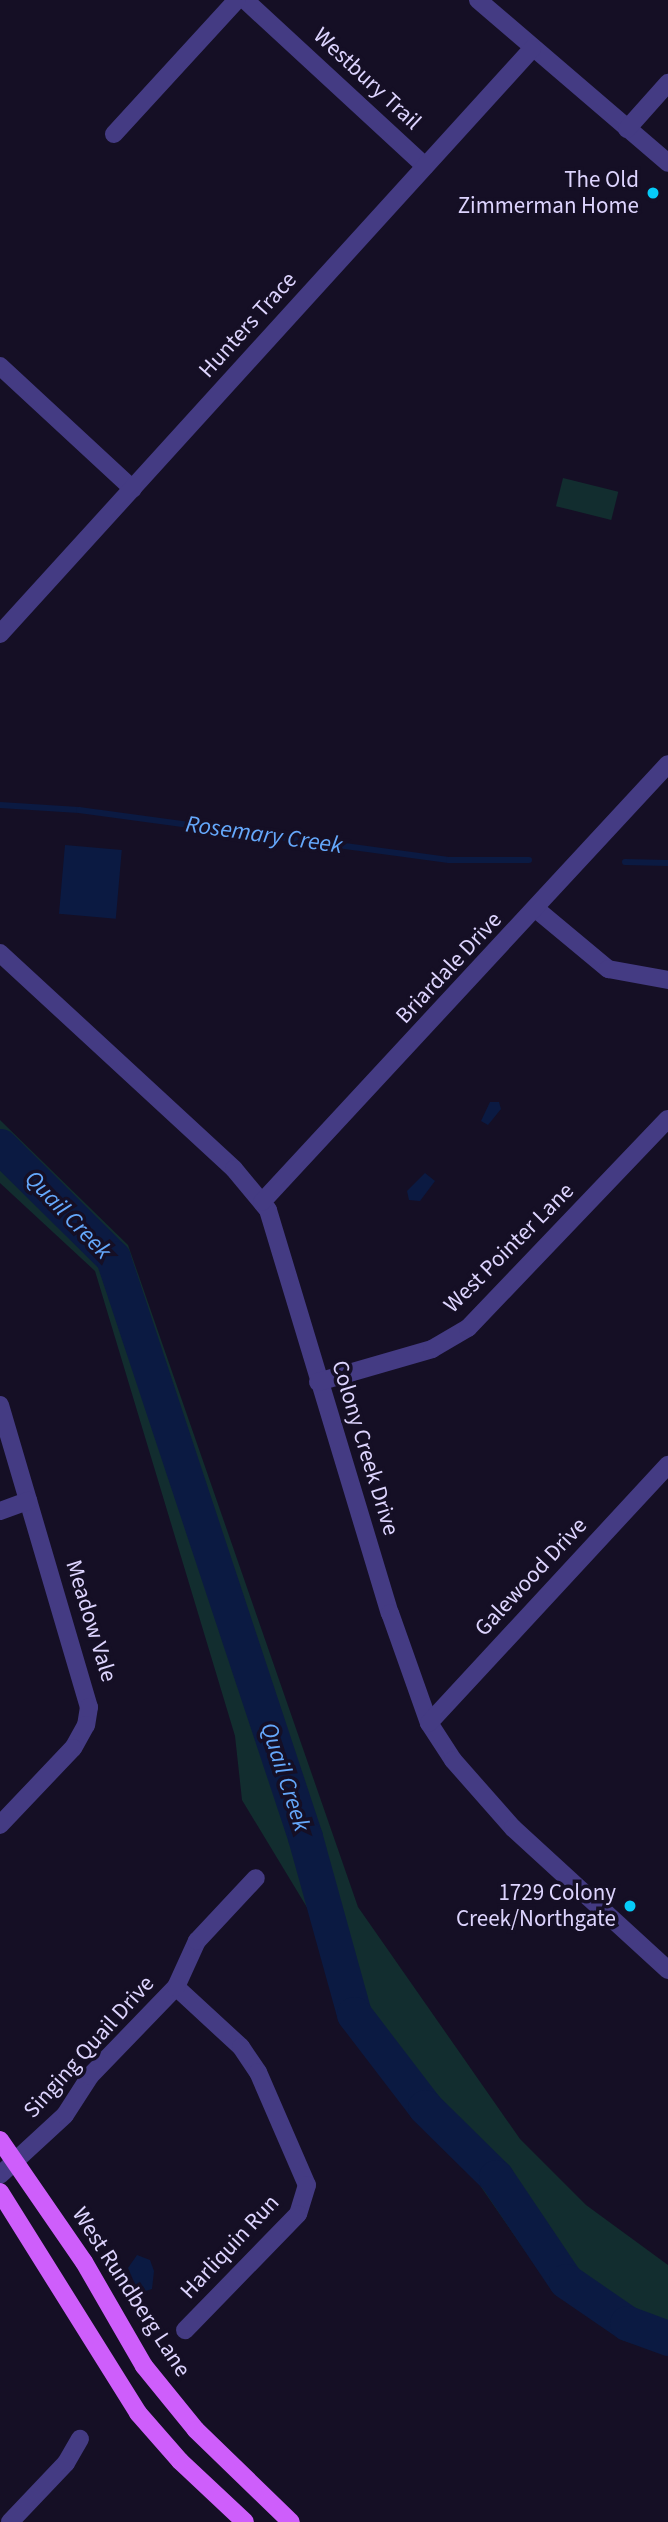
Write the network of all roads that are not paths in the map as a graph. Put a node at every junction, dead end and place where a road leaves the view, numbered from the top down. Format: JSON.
{"nodes":[{"id":1,"x":237,"y":0,"type":"edge"},
{"id":2,"x":245,"y":0,"type":"edge"},
{"id":3,"x":478,"y":0,"type":"edge"},
{"id":4,"x":532,"y":49,"type":"junction"},
{"id":5,"x":668,"y":83,"type":"edge"},
{"id":6,"x":627,"y":129,"type":"junction"},
{"id":7,"x":114,"y":134,"type":"dead end"},
{"id":8,"x":668,"y":163,"type":"edge"},
{"id":9,"x":425,"y":166,"type":"junction"},
{"id":10,"x":0,"y":366,"type":"edge"},
{"id":11,"x":133,"y":489,"type":"junction"},
{"id":12,"x":0,"y":634,"type":"edge"},
{"id":13,"x":668,"y":764,"type":"edge"},
{"id":14,"x":536,"y":909,"type":"junction"},
{"id":15,"x":0,"y":953,"type":"edge"},
{"id":16,"x":668,"y":980,"type":"edge"},
{"id":17,"x":668,"y":1119,"type":"edge"},
{"id":18,"x":262,"y":1202,"type":"junction"},
{"id":19,"x":318,"y":1382,"type":"junction"},
{"id":20,"x":0,"y":1405,"type":"edge"},
{"id":21,"x":668,"y":1465,"type":"edge"},
{"id":22,"x":28,"y":1501,"type":"junction"},
{"id":23,"x":0,"y":1510,"type":"edge"},
{"id":24,"x":429,"y":1723,"type":"junction"},
{"id":25,"x":0,"y":1825,"type":"edge"},
{"id":26,"x":256,"y":1878,"type":"dead end"},
{"id":27,"x":668,"y":1970,"type":"edge"},
{"id":28,"x":176,"y":1987,"type":"junction"},
{"id":29,"x":0,"y":2140,"type":"edge"},
{"id":30,"x":17,"y":2160,"type":"junction"},
{"id":31,"x":0,"y":2175,"type":"edge"},
{"id":32,"x":0,"y":2192,"type":"edge"},
{"id":33,"x":185,"y":2330,"type":"dead end"},
{"id":34,"x":80,"y":2439,"type":"dead end"},
{"id":35,"x":237,"y":2470,"type":"junction"},
{"id":36,"x":215,"y":2494,"type":"junction"},
{"id":37,"x":10,"y":2522,"type":"edge"},
{"id":38,"x":245,"y":2522,"type":"edge"},
{"id":39,"x":291,"y":2522,"type":"edge"}],
"edges":[{"from":1,"to":7,"type":"street"},
{"from":2,"to":9,"type":"street","name":"Westbury Trail"},
{"from":3,"to":4,"type":"street"},
{"from":4,"to":6,"type":"street"},
{"from":4,"to":9,"type":"street","name":"Hunters Trace"},
{"from":5,"to":6,"type":"street"},
{"from":6,"to":8,"type":"street"},
{"from":9,"to":11,"type":"street","name":"Hunters Trace"},
{"from":10,"to":11,"type":"street"},
{"from":11,"to":12,"type":"street","name":"Hunters Trace"},
{"from":13,"to":14,"type":"street","name":"Briardale Drive"},
{"from":14,"to":16,"type":"street"},
{"from":14,"to":18,"type":"street","name":"Briardale Drive"},
{"from":15,"to":18,"type":"street","name":"Colony Creek Drive"},
{"from":17,"to":19,"type":"street","name":"West Pointer Lane"},
{"from":18,"to":19,"type":"street","name":"Colony Creek Drive"},
{"from":19,"to":24,"type":"street","name":"Colony Creek Drive"},
{"from":20,"to":22,"type":"street","name":"Meadow Vale"},
{"from":21,"to":24,"type":"street","name":"Galewood Drive"},
{"from":22,"to":23,"type":"street"},
{"from":22,"to":25,"type":"street","name":"Meadow Vale"},
{"from":24,"to":27,"type":"street","name":"Colony Creek Drive"},
{"from":26,"to":28,"type":"street","name":"Singing Quail Drive"},
{"from":28,"to":30,"type":"street","name":"Singing Quail Drive"},
{"from":28,"to":33,"type":"street","name":"Harliquin Run"},
{"from":29,"to":30,"type":"main road","name":"West Rundberg Lane"},
{"from":30,"to":31,"type":"street","name":"Singing Quail Drive"},
{"from":30,"to":35,"type":"main road","name":"West Rundberg Lane"},
{"from":32,"to":36,"type":"main road"},
{"from":34,"to":37,"type":"street"},
{"from":35,"to":36,"type":"main road"},
{"from":35,"to":39,"type":"main road","name":"West Rundberg Lane"},
{"from":36,"to":38,"type":"main road"}]}
